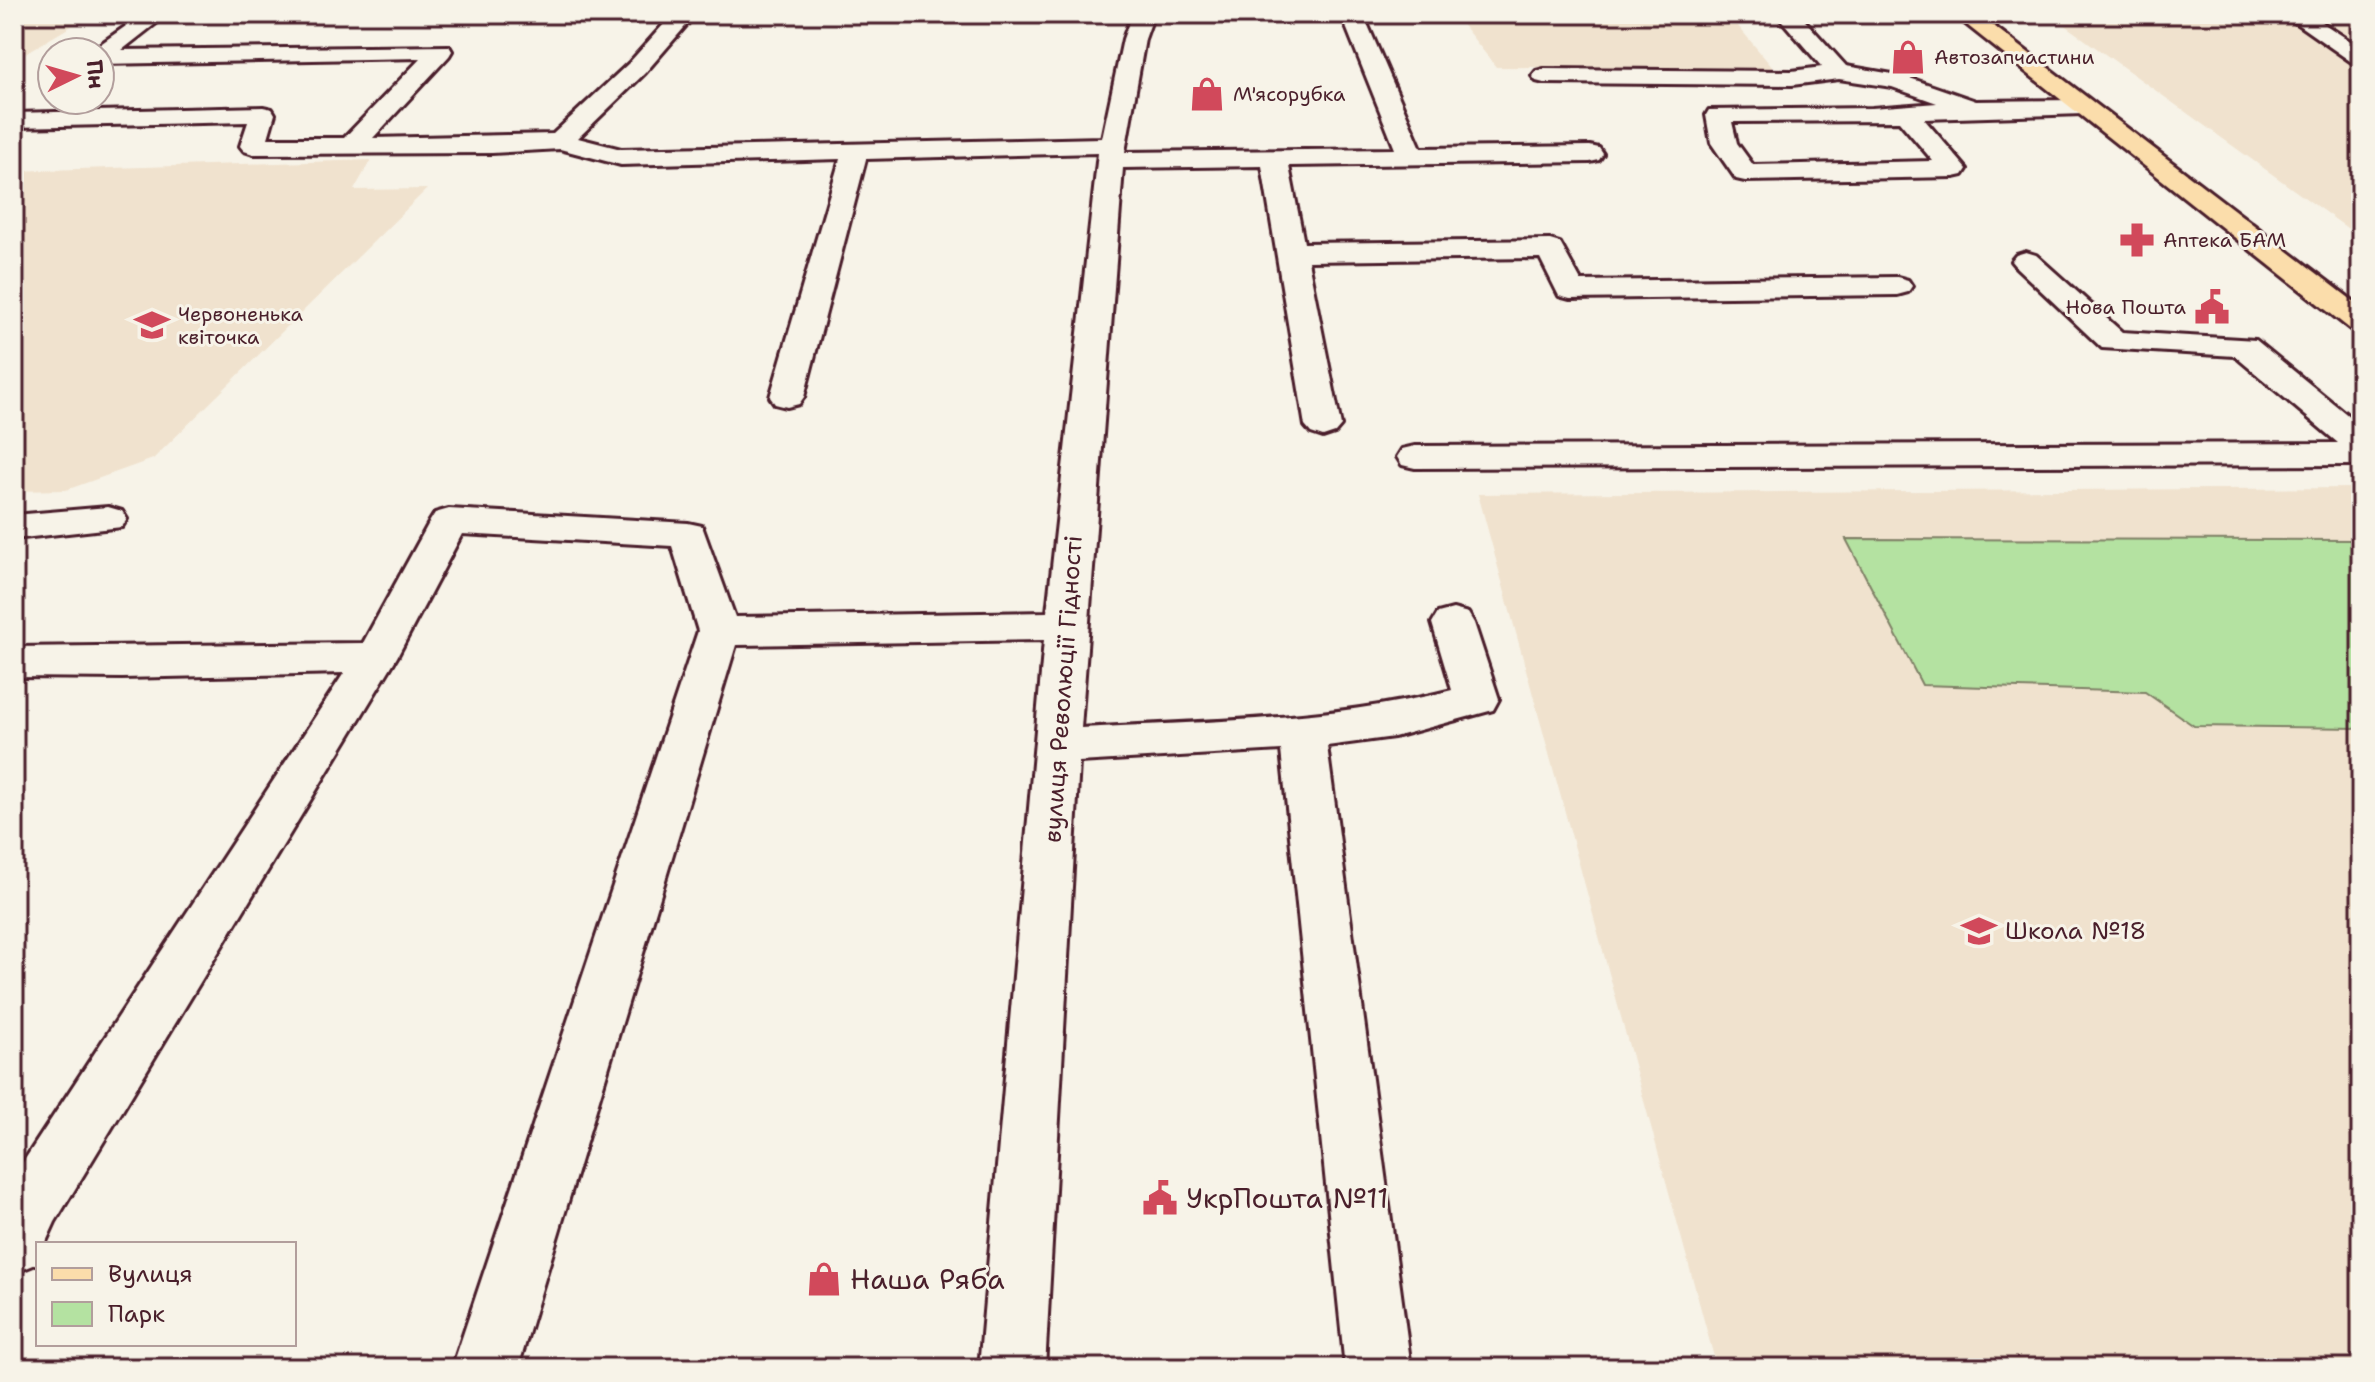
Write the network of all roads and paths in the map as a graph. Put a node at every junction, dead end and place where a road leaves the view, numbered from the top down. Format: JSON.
{"nodes":[{"id":1,"x":157,"y":14,"type":"edge"},
{"id":2,"x":685,"y":14,"type":"edge"},
{"id":3,"x":1143,"y":14,"type":"edge"},
{"id":4,"x":1352,"y":14,"type":"edge"},
{"id":5,"x":1787,"y":14,"type":"edge"},
{"id":6,"x":1964,"y":14,"type":"edge"},
{"id":7,"x":2294,"y":14,"type":"edge"},
{"id":8,"x":116,"y":44,"type":"edge"},
{"id":9,"x":116,"y":56,"type":"edge"},
{"id":10,"x":2361,"y":58,"type":"edge"},
{"id":11,"x":1839,"y":72,"type":"junction"},
{"id":12,"x":1544,"y":76,"type":"dead end"},
{"id":13,"x":36,"y":95,"type":"edge"},
{"id":14,"x":2083,"y":107,"type":"junction"},
{"id":15,"x":14,"y":108,"type":"edge"},
{"id":16,"x":1974,"y":108,"type":"junction"},
{"id":17,"x":1906,"y":113,"type":"junction"},
{"id":18,"x":14,"y":120,"type":"edge"},
{"id":19,"x":560,"y":141,"type":"junction"},
{"id":20,"x":351,"y":146,"type":"junction"},
{"id":21,"x":855,"y":151,"type":"junction"},
{"id":22,"x":1111,"y":153,"type":"junction"},
{"id":23,"x":1590,"y":154,"type":"dead end"},
{"id":24,"x":1411,"y":156,"type":"junction"},
{"id":25,"x":1274,"y":158,"type":"junction"},
{"id":26,"x":1291,"y":252,"type":"junction"},
{"id":27,"x":2026,"y":261,"type":"dead end"},
{"id":28,"x":1897,"y":286,"type":"dead end"},
{"id":29,"x":2361,"y":322,"type":"edge"},
{"id":30,"x":787,"y":397,"type":"dead end"},
{"id":31,"x":1323,"y":426,"type":"dead end"},
{"id":32,"x":2361,"y":444,"type":"edge"},
{"id":33,"x":2361,"y":454,"type":"edge"},
{"id":34,"x":1415,"y":457,"type":"dead end"},
{"id":35,"x":108,"y":519,"type":"dead end"},
{"id":36,"x":14,"y":527,"type":"edge"},
{"id":37,"x":1453,"y":623,"type":"dead end"},
{"id":38,"x":1066,"y":626,"type":"junction"},
{"id":39,"x":719,"y":631,"type":"junction"},
{"id":40,"x":376,"y":657,"type":"junction"},
{"id":41,"x":14,"y":662,"type":"edge"},
{"id":42,"x":1302,"y":732,"type":"junction"},
{"id":43,"x":1058,"y":746,"type":"junction"},
{"id":44,"x":20,"y":1215,"type":"edge"},
{"id":45,"x":485,"y":1368,"type":"edge"},
{"id":46,"x":1012,"y":1368,"type":"edge"},
{"id":47,"x":1378,"y":1368,"type":"edge"}],
"edges":[{"from":1,"to":8,"type":"street"},
{"from":2,"to":19,"type":"street"},
{"from":3,"to":22,"type":"street","name":"вулиця Революції Гідності"},
{"from":4,"to":24,"type":"street"},
{"from":5,"to":11,"type":"street"},
{"from":6,"to":14,"type":"main road"},
{"from":7,"to":10,"type":"street"},
{"from":9,"to":20,"type":"street"},
{"from":11,"to":12,"type":"street"},
{"from":11,"to":16,"type":"street"},
{"from":13,"to":15,"type":"street"},
{"from":14,"to":16,"type":"street"},
{"from":14,"to":29,"type":"main road"},
{"from":16,"to":17,"type":"street"},
{"from":17,"to":17,"type":"street"},
{"from":18,"to":20,"type":"street"},
{"from":19,"to":20,"type":"street"},
{"from":19,"to":21,"type":"street"},
{"from":21,"to":22,"type":"street"},
{"from":21,"to":30,"type":"street"},
{"from":22,"to":25,"type":"street"},
{"from":22,"to":38,"type":"street","name":"вулиця Революції Гідності"},
{"from":23,"to":24,"type":"street"},
{"from":24,"to":25,"type":"street"},
{"from":25,"to":26,"type":"street"},
{"from":26,"to":28,"type":"street"},
{"from":26,"to":31,"type":"street"},
{"from":27,"to":32,"type":"street"},
{"from":33,"to":34,"type":"street"},
{"from":35,"to":36,"type":"street"},
{"from":37,"to":42,"type":"street"},
{"from":38,"to":39,"type":"street"},
{"from":38,"to":43,"type":"street","name":"вулиця Революції Гідності"},
{"from":39,"to":40,"type":"street"},
{"from":39,"to":45,"type":"street"},
{"from":40,"to":41,"type":"street"},
{"from":40,"to":44,"type":"street"},
{"from":42,"to":43,"type":"street"},
{"from":42,"to":47,"type":"street"},
{"from":43,"to":46,"type":"street","name":"вулиця Революції Гідності"}]}
